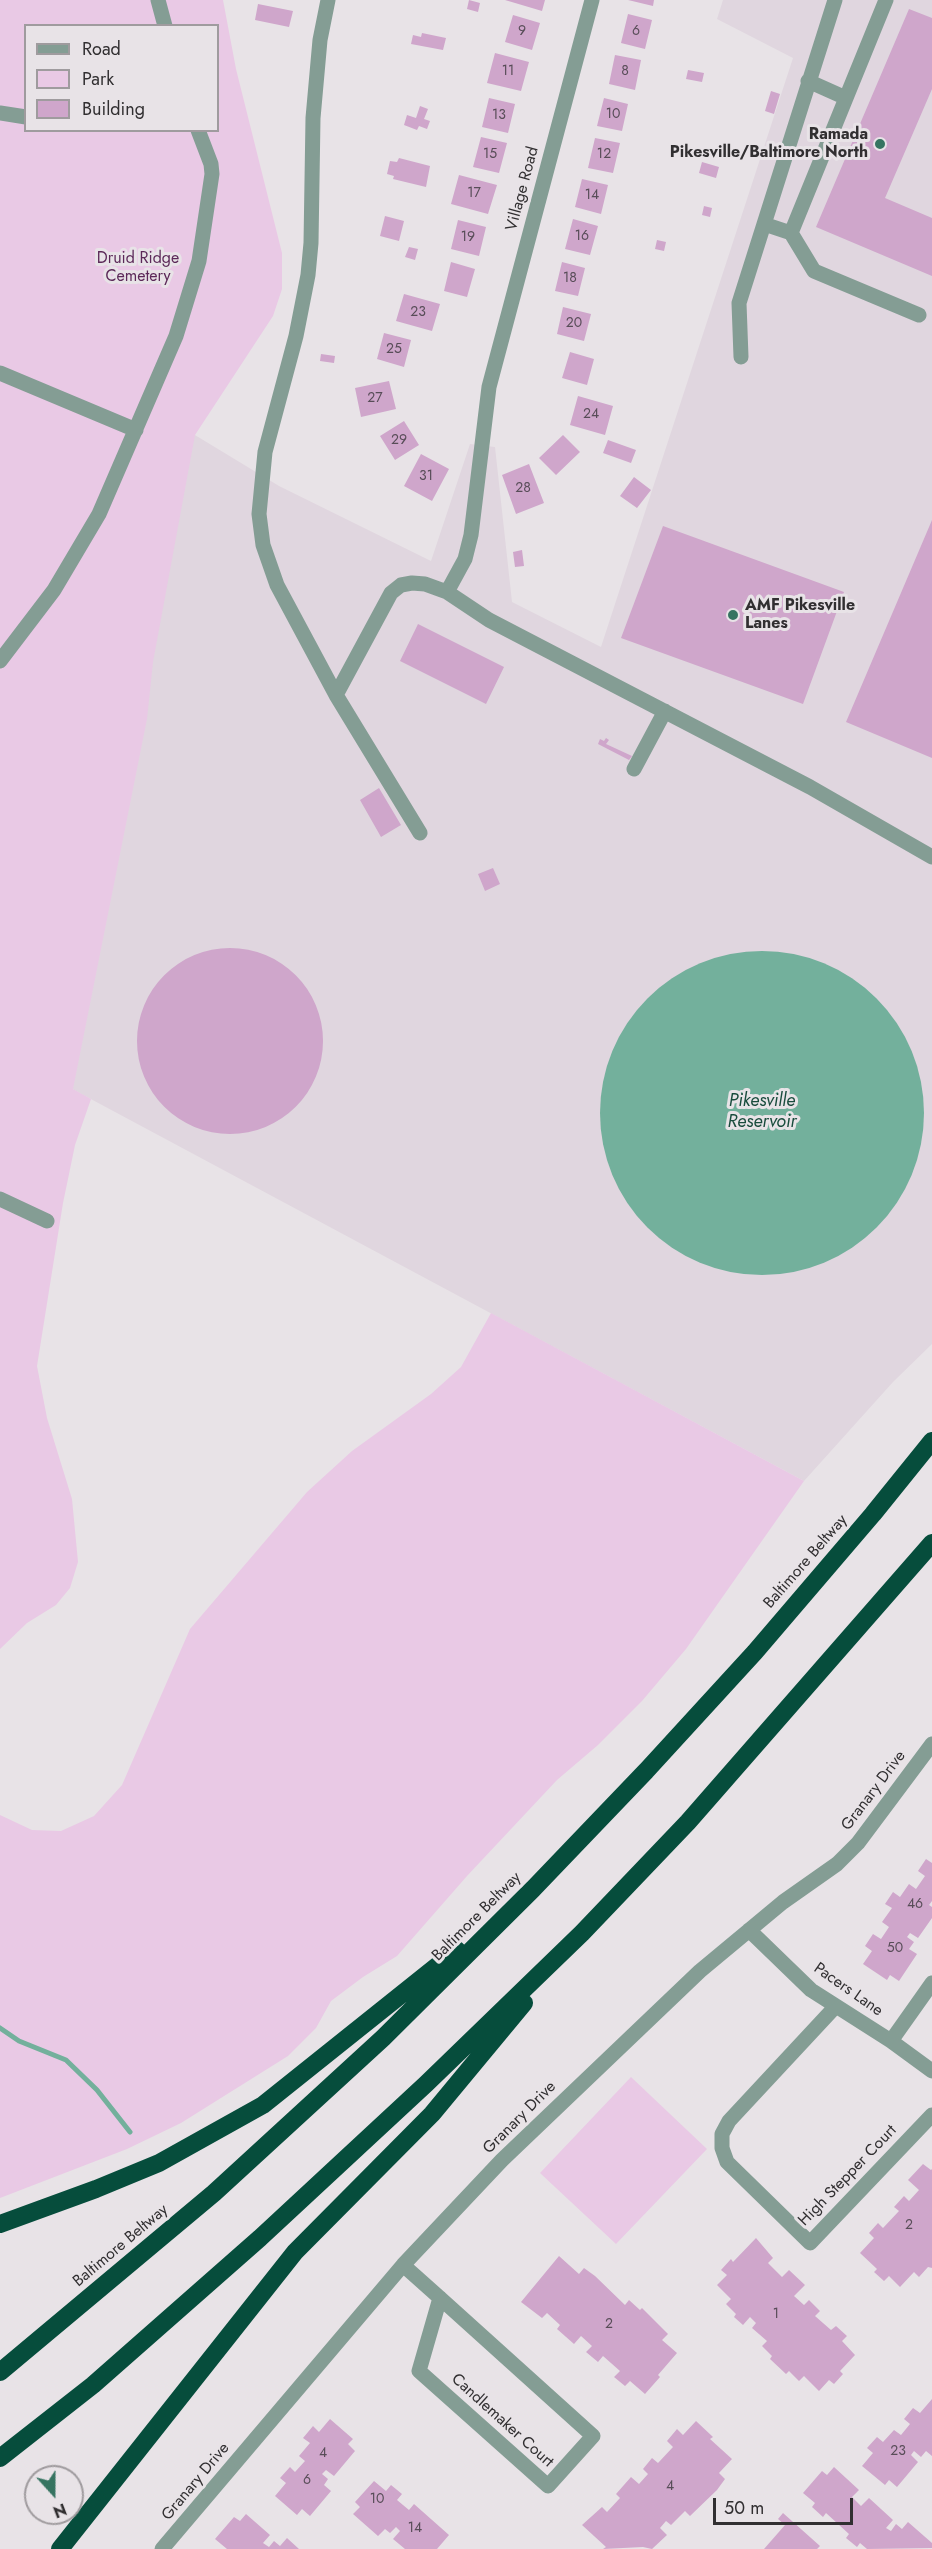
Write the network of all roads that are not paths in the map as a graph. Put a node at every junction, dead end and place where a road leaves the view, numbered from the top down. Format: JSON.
{"nodes":[{"id":1,"x":158,"y":0,"type":"edge"},
{"id":2,"x":328,"y":0,"type":"edge"},
{"id":3,"x":592,"y":0,"type":"edge"},
{"id":4,"x":886,"y":0,"type":"edge"},
{"id":5,"x":836,"y":2,"type":"edge"},
{"id":6,"x":164,"y":24,"type":"edge"},
{"id":7,"x":808,"y":81,"type":"junction"},
{"id":8,"x":846,"y":98,"type":"junction"},
{"id":9,"x":0,"y":113,"type":"edge"},
{"id":10,"x":24,"y":117,"type":"edge"},
{"id":11,"x":199,"y":132,"type":"edge"},
{"id":12,"x":764,"y":224,"type":"junction"},
{"id":13,"x":791,"y":233,"type":"junction"},
{"id":14,"x":919,"y":315,"type":"dead end"},
{"id":15,"x":741,"y":357,"type":"dead end"},
{"id":16,"x":0,"y":373,"type":"edge"},
{"id":17,"x":136,"y":430,"type":"junction"},
{"id":18,"x":447,"y":592,"type":"junction"},
{"id":19,"x":0,"y":661,"type":"edge"},
{"id":20,"x":336,"y":695,"type":"junction"},
{"id":21,"x":665,"y":711,"type":"junction"},
{"id":22,"x":634,"y":769,"type":"dead end"},
{"id":23,"x":420,"y":834,"type":"dead end"},
{"id":24,"x":932,"y":857,"type":"edge"},
{"id":25,"x":0,"y":1199,"type":"edge"},
{"id":26,"x":47,"y":1221,"type":"dead end"},
{"id":27,"x":932,"y":1441,"type":"edge"},
{"id":28,"x":932,"y":1543,"type":"edge"},
{"id":29,"x":932,"y":1744,"type":"edge"},
{"id":30,"x":533,"y":1888,"type":"junction"},
{"id":31,"x":749,"y":1930,"type":"junction"},
{"id":32,"x":582,"y":1933,"type":"junction"},
{"id":33,"x":932,"y":1983,"type":"edge"},
{"id":34,"x":836,"y":2006,"type":"junction"},
{"id":35,"x":891,"y":2041,"type":"junction"},
{"id":36,"x":932,"y":2072,"type":"edge"},
{"id":37,"x":932,"y":2115,"type":"edge"},
{"id":38,"x":0,"y":2224,"type":"edge"},
{"id":39,"x":403,"y":2265,"type":"junction"},
{"id":40,"x":440,"y":2298,"type":"junction"},
{"id":41,"x":0,"y":2372,"type":"edge"},
{"id":42,"x":0,"y":2458,"type":"edge"},
{"id":43,"x":60,"y":2549,"type":"edge"},
{"id":44,"x":162,"y":2549,"type":"edge"}],
"edges":[{"from":1,"to":6,"type":"street"},
{"from":2,"to":20,"type":"street"},
{"from":3,"to":18,"type":"street","name":"Village Road"},
{"from":4,"to":8,"type":"street"},
{"from":5,"to":7,"type":"street"},
{"from":7,"to":8,"type":"street"},
{"from":7,"to":12,"type":"street"},
{"from":8,"to":13,"type":"street"},
{"from":9,"to":10,"type":"street"},
{"from":11,"to":17,"type":"street"},
{"from":12,"to":13,"type":"street"},
{"from":12,"to":15,"type":"street"},
{"from":13,"to":14,"type":"street"},
{"from":16,"to":17,"type":"street"},
{"from":17,"to":19,"type":"street"},
{"from":18,"to":20,"type":"street"},
{"from":18,"to":21,"type":"street"},
{"from":20,"to":23,"type":"street"},
{"from":21,"to":22,"type":"street"},
{"from":21,"to":24,"type":"street"},
{"from":25,"to":26,"type":"street"},
{"from":27,"to":30,"type":"highway","name":"Baltimore Beltway"},
{"from":28,"to":32,"type":"highway"},
{"from":29,"to":31,"type":"street","name":"Granary Drive"},
{"from":30,"to":38,"type":"highway"},
{"from":30,"to":41,"type":"highway","name":"Baltimore Beltway"},
{"from":31,"to":34,"type":"street","name":"Pacers Lane"},
{"from":31,"to":39,"type":"street","name":"Granary Drive"},
{"from":32,"to":42,"type":"highway"},
{"from":32,"to":43,"type":"highway"},
{"from":33,"to":35,"type":"street"},
{"from":34,"to":35,"type":"street","name":"Pacers Lane"},
{"from":34,"to":37,"type":"street","name":"High Stepper Court"},
{"from":35,"to":36,"type":"street","name":"Pacers Lane"},
{"from":39,"to":40,"type":"street","name":"Candlemaker Court"},
{"from":39,"to":44,"type":"street","name":"Granary Drive"},
{"from":40,"to":40,"type":"street","name":"Candlemaker Court"}]}
